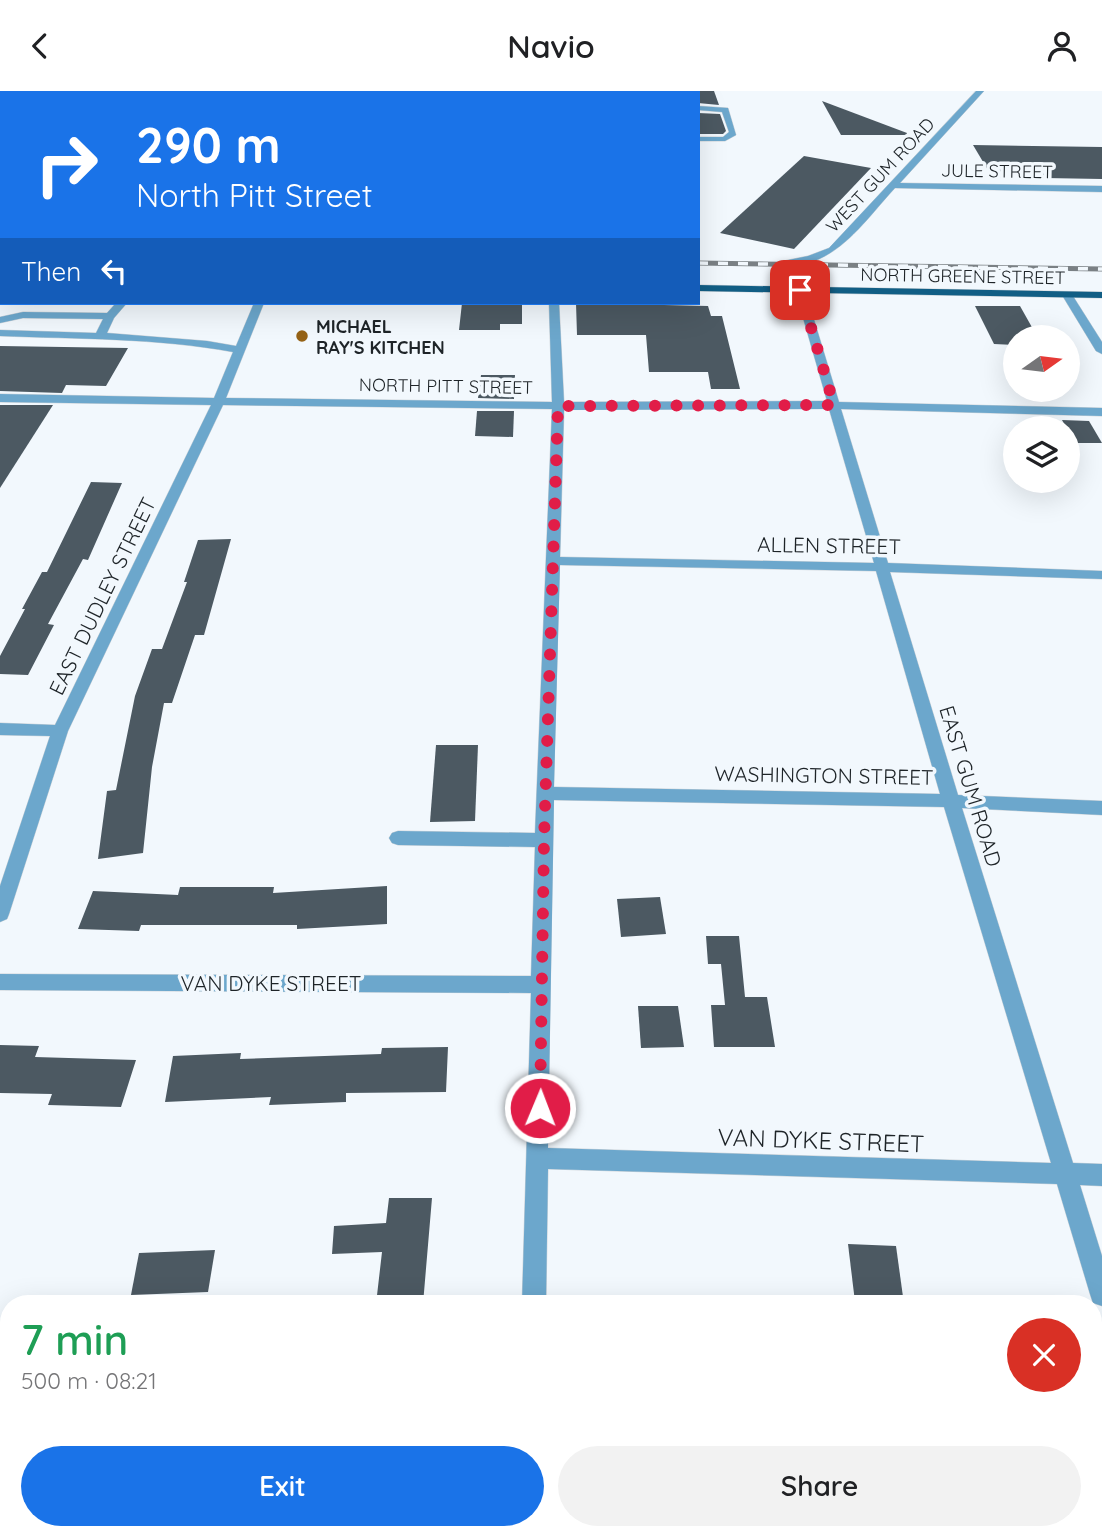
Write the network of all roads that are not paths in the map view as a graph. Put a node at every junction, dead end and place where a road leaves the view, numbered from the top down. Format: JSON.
{"nodes":[{"id":1,"x":980,"y":91,"type":"edge"},
{"id":2,"x":700,"y":101,"type":"edge"},
{"id":3,"x":700,"y":108,"type":"edge"},
{"id":4,"x":720,"y":108,"type":"junction"},
{"id":5,"x":700,"y":139,"type":"edge"},
{"id":6,"x":891,"y":185,"type":"junction"},
{"id":7,"x":1102,"y":189,"type":"edge"},
{"id":8,"x":787,"y":263,"type":"dead end"},
{"id":9,"x":700,"y":288,"type":"edge"},
{"id":10,"x":800,"y":290,"type":"junction"},
{"id":11,"x":1067,"y":295,"type":"junction"},
{"id":12,"x":1102,"y":295,"type":"edge"},
{"id":13,"x":120,"y":305,"type":"edge"},
{"id":14,"x":258,"y":305,"type":"edge"},
{"id":15,"x":554,"y":305,"type":"edge"},
{"id":16,"x":110,"y":316,"type":"junction"},
{"id":17,"x":0,"y":320,"type":"edge"},
{"id":18,"x":0,"y":333,"type":"edge"},
{"id":19,"x":102,"y":335,"type":"junction"},
{"id":20,"x":239,"y":350,"type":"junction"},
{"id":21,"x":1102,"y":351,"type":"edge"},
{"id":22,"x":0,"y":398,"type":"edge"},
{"id":23,"x":219,"y":400,"type":"junction"},
{"id":24,"x":834,"y":405,"type":"junction"},
{"id":25,"x":558,"y":406,"type":"junction"},
{"id":26,"x":1102,"y":412,"type":"edge"},
{"id":27,"x":555,"y":561,"type":"junction"},
{"id":28,"x":883,"y":567,"type":"junction"},
{"id":29,"x":1102,"y":575,"type":"edge"},
{"id":30,"x":0,"y":729,"type":"edge"},
{"id":31,"x":60,"y":731,"type":"junction"},
{"id":32,"x":546,"y":793,"type":"junction"},
{"id":33,"x":951,"y":801,"type":"junction"},
{"id":34,"x":1102,"y":808,"type":"edge"},
{"id":35,"x":398,"y":838,"type":"dead end"},
{"id":36,"x":544,"y":840,"type":"junction"},
{"id":37,"x":0,"y":914,"type":"edge"},
{"id":38,"x":0,"y":982,"type":"edge"},
{"id":39,"x":541,"y":985,"type":"junction"},
{"id":40,"x":539,"y":1158,"type":"junction"},
{"id":41,"x":1064,"y":1173,"type":"junction"},
{"id":42,"x":1102,"y":1175,"type":"edge"},
{"id":43,"x":1102,"y":1294,"type":"edge"},
{"id":44,"x":534,"y":1295,"type":"edge"}],
"edges":[{"from":1,"to":6,"type":"street","name":"WEST GUM ROAD"},
{"from":2,"to":4,"type":"street"},
{"from":3,"to":4,"type":"street"},
{"from":4,"to":5,"type":"street"},
{"from":6,"to":7,"type":"street","name":"JULE STREET"},
{"from":6,"to":8,"type":"street","name":"WEST GUM ROAD"},
{"from":9,"to":10,"type":"main road","name":"NORTH GREENE STREET"},
{"from":10,"to":11,"type":"main road","name":"NORTH GREENE STREET"},
{"from":10,"to":24,"type":"street","name":"EAST GUM ROAD"},
{"from":11,"to":12,"type":"main road","name":"NORTH GREENE STREET"},
{"from":11,"to":21,"type":"street"},
{"from":13,"to":16,"type":"street"},
{"from":14,"to":20,"type":"street","name":"EAST DUDLEY STREET"},
{"from":15,"to":25,"type":"street"},
{"from":16,"to":17,"type":"street"},
{"from":16,"to":19,"type":"street"},
{"from":18,"to":19,"type":"street"},
{"from":19,"to":20,"type":"street"},
{"from":20,"to":23,"type":"street","name":"EAST DUDLEY STREET"},
{"from":22,"to":23,"type":"street","name":"NORTH PITT STREET"},
{"from":23,"to":25,"type":"street","name":"NORTH PITT STREET"},
{"from":23,"to":31,"type":"street","name":"EAST DUDLEY STREET"},
{"from":24,"to":25,"type":"street","name":"NORTH PITT STREET"},
{"from":24,"to":26,"type":"street","name":"NORTH PITT STREET"},
{"from":24,"to":28,"type":"street","name":"EAST GUM ROAD"},
{"from":25,"to":27,"type":"street"},
{"from":27,"to":28,"type":"street","name":"ALLEN STREET"},
{"from":27,"to":32,"type":"street"},
{"from":28,"to":29,"type":"street","name":"ALLEN STREET"},
{"from":28,"to":33,"type":"street","name":"EAST GUM ROAD"},
{"from":30,"to":31,"type":"street"},
{"from":31,"to":37,"type":"street","name":"EAST DUDLEY STREET"},
{"from":32,"to":33,"type":"street","name":"WASHINGTON STREET"},
{"from":32,"to":36,"type":"street"},
{"from":33,"to":34,"type":"street","name":"WASHINGTON STREET"},
{"from":33,"to":41,"type":"street","name":"EAST GUM ROAD"},
{"from":35,"to":36,"type":"street"},
{"from":36,"to":39,"type":"street"},
{"from":38,"to":39,"type":"street","name":"VAN DYKE STREET"},
{"from":39,"to":40,"type":"street"},
{"from":40,"to":41,"type":"street","name":"VAN DYKE STREET"},
{"from":40,"to":44,"type":"street"},
{"from":41,"to":42,"type":"street","name":"VAN DYKE STREET"},
{"from":41,"to":43,"type":"street","name":"EAST GUM ROAD"}]}
